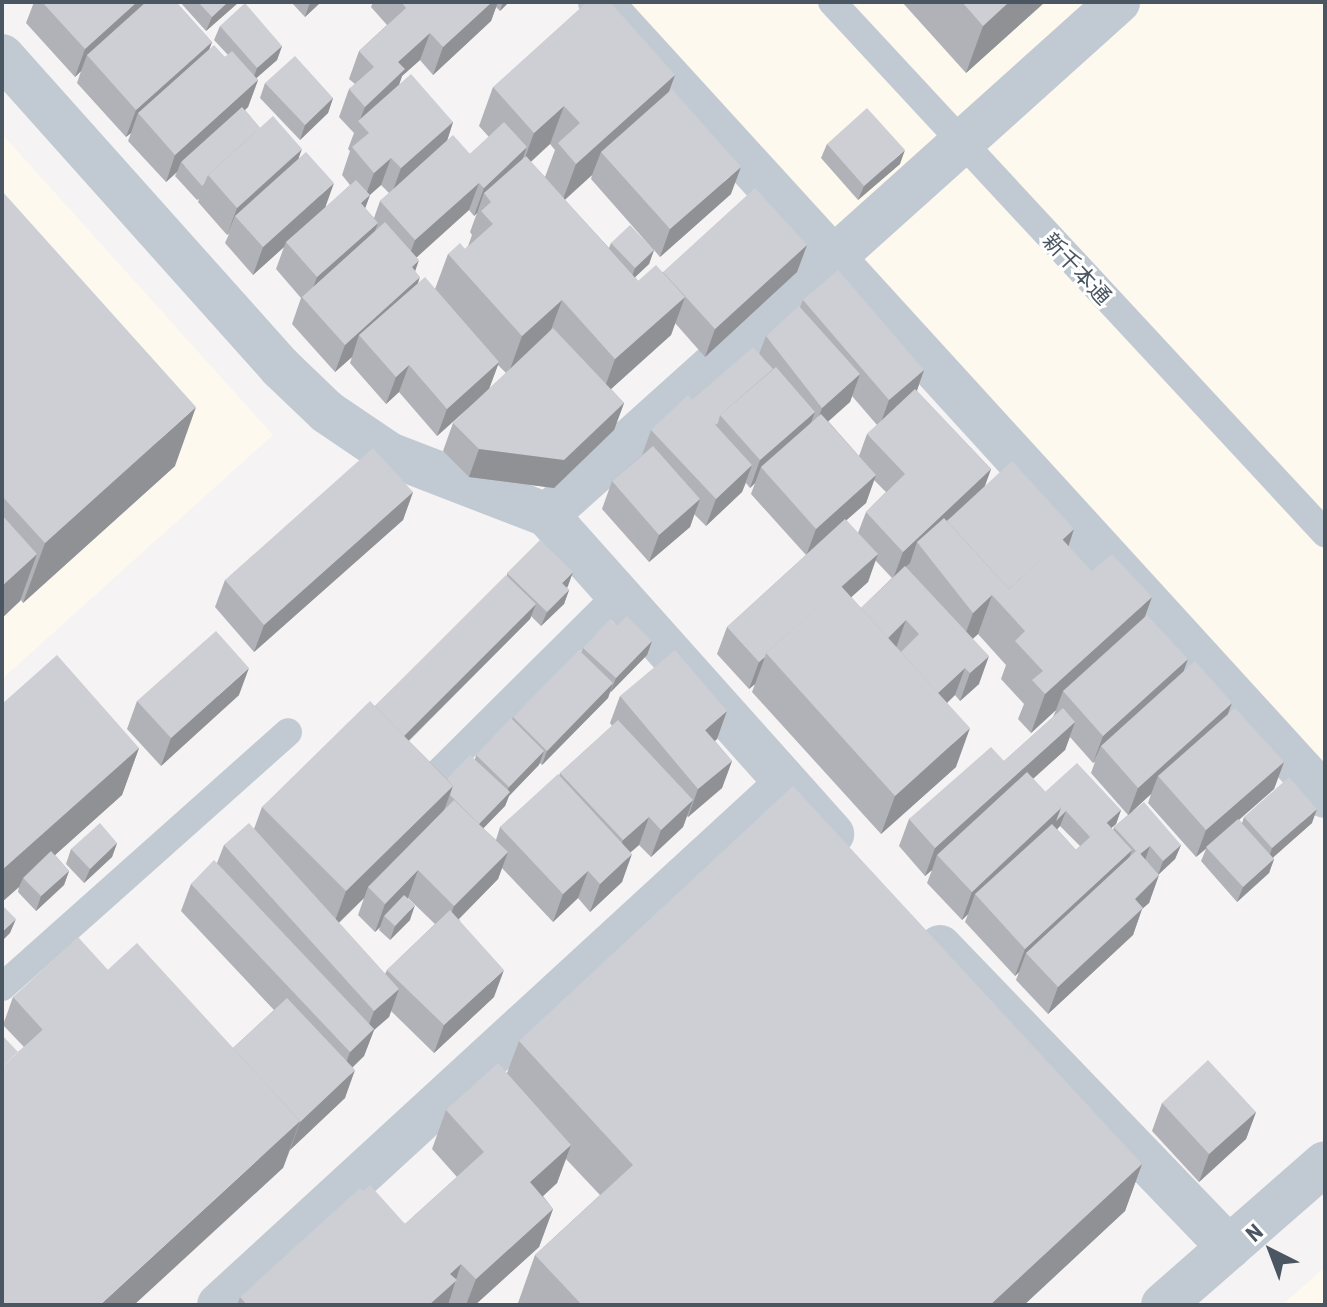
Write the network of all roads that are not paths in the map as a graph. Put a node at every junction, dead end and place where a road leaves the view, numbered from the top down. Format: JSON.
{"nodes":[{"id":1,"x":600,"y":2,"type":"edge"},
{"id":2,"x":832,"y":2,"type":"edge"},
{"id":3,"x":1118,"y":2,"type":"edge"},
{"id":4,"x":2,"y":56,"type":"edge"},
{"id":5,"x":962,"y":146,"type":"junction"},
{"id":6,"x":834,"y":258,"type":"junction"},
{"id":7,"x":547,"y":515,"type":"junction"},
{"id":8,"x":1325,"y":533,"type":"edge"},
{"id":9,"x":617,"y":595,"type":"junction"},
{"id":10,"x":288,"y":732,"type":"dead end"},
{"id":11,"x":431,"y":780,"type":"edge"},
{"id":12,"x":785,"y":785,"type":"junction"},
{"id":13,"x":1325,"y":796,"type":"edge"},
{"id":14,"x":860,"y":864,"type":"edge"},
{"id":15,"x":915,"y":920,"type":"edge"},
{"id":16,"x":2,"y":987,"type":"edge"},
{"id":17,"x":1325,"y":1163,"type":"edge"},
{"id":18,"x":1229,"y":1247,"type":"junction"},
{"id":19,"x":219,"y":1305,"type":"edge"},
{"id":20,"x":1163,"y":1305,"type":"edge"}],
"edges":[{"from":1,"to":6,"type":"street"},
{"from":2,"to":5,"type":"lane","name":"新千本通"},
{"from":3,"to":5,"type":"street"},
{"from":4,"to":7,"type":"street"},
{"from":5,"to":6,"type":"street"},
{"from":5,"to":8,"type":"lane","name":"新千本通"},
{"from":6,"to":7,"type":"street"},
{"from":6,"to":13,"type":"street"},
{"from":7,"to":9,"type":"street"},
{"from":9,"to":11,"type":"lane"},
{"from":9,"to":12,"type":"street"},
{"from":10,"to":16,"type":"lane"},
{"from":12,"to":14,"type":"street"},
{"from":12,"to":19,"type":"street"},
{"from":15,"to":18,"type":"street"},
{"from":17,"to":18,"type":"street"},
{"from":18,"to":20,"type":"street"}]}
